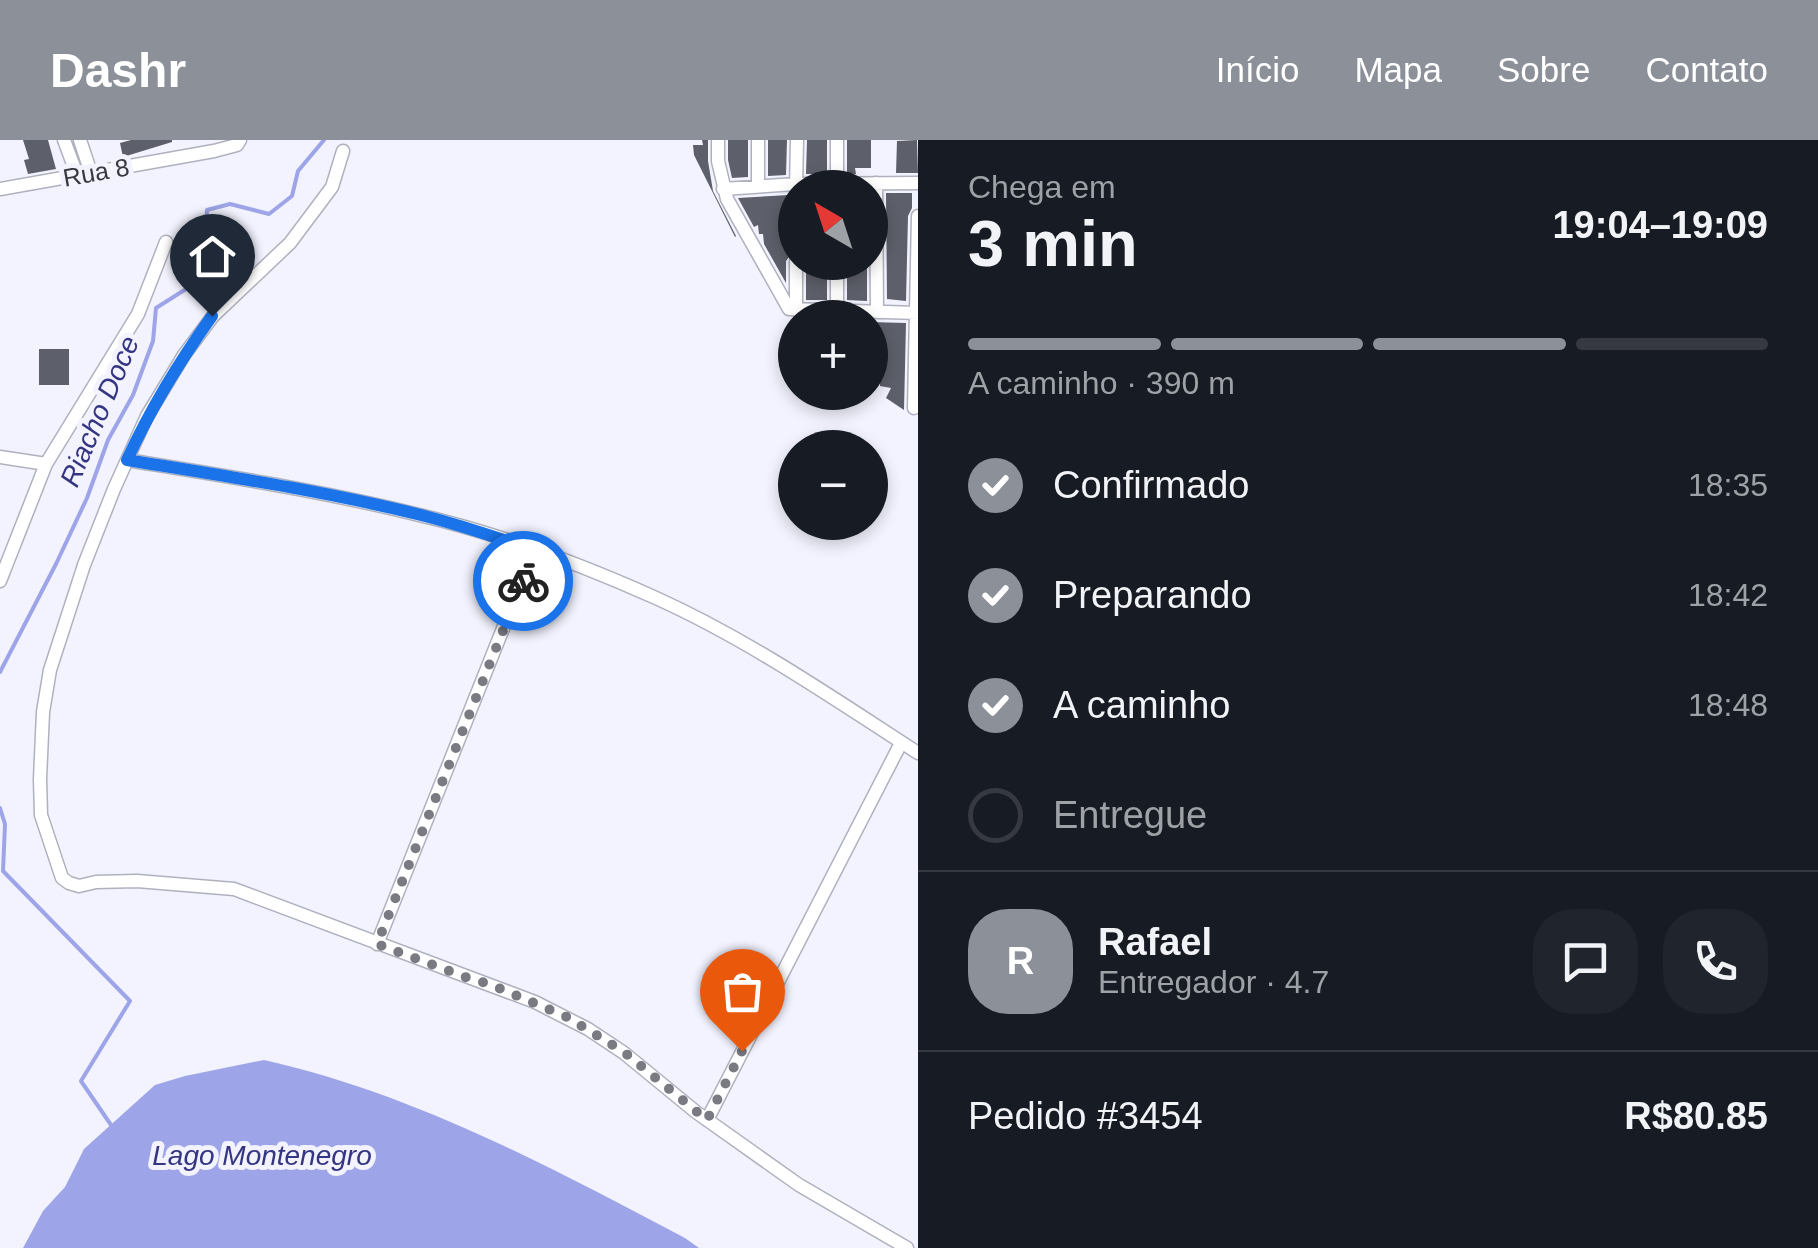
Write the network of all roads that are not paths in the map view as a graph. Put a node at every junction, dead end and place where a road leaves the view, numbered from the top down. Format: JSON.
{"nodes":[{"id":1,"x":64,"y":140,"type":"edge"},
{"id":2,"x":80,"y":140,"type":"edge"},
{"id":3,"x":188,"y":140,"type":"edge"},
{"id":4,"x":240,"y":140,"type":"edge"},
{"id":5,"x":718,"y":140,"type":"edge"},
{"id":6,"x":758,"y":140,"type":"edge"},
{"id":7,"x":797,"y":140,"type":"edge"},
{"id":8,"x":836,"y":140,"type":"edge"},
{"id":9,"x":343,"y":151,"type":"dead end"},
{"id":10,"x":193,"y":155,"type":"junction"},
{"id":11,"x":796,"y":170,"type":"edge"},
{"id":12,"x":836,"y":170,"type":"edge"},
{"id":13,"x":84,"y":174,"type":"junction"},
{"id":14,"x":888,"y":183,"type":"edge"},
{"id":15,"x":918,"y":183,"type":"edge"},
{"id":16,"x":758,"y":186,"type":"junction"},
{"id":17,"x":778,"y":186,"type":"edge"},
{"id":18,"x":0,"y":189,"type":"edge"},
{"id":19,"x":723,"y":189,"type":"junction"},
{"id":20,"x":918,"y":216,"type":"edge"},
{"id":21,"x":166,"y":242,"type":"dead end"},
{"id":22,"x":787,"y":300,"type":"edge"},
{"id":23,"x":888,"y":312,"type":"edge"},
{"id":24,"x":917,"y":313,"type":"edge"},
{"id":25,"x":914,"y":408,"type":"dead end"},
{"id":26,"x":0,"y":456,"type":"edge"},
{"id":27,"x":127,"y":460,"type":"junction"},
{"id":28,"x":46,"y":464,"type":"junction"},
{"id":29,"x":538,"y":552,"type":"junction"},
{"id":30,"x":0,"y":580,"type":"edge"},
{"id":31,"x":902,"y":743,"type":"junction"},
{"id":32,"x":918,"y":754,"type":"edge"},
{"id":33,"x":377,"y":944,"type":"junction"},
{"id":34,"x":707,"y":1120,"type":"junction"},
{"id":35,"x":906,"y":1248,"type":"edge"}],
"edges":[{"from":1,"to":13,"type":"street"},
{"from":2,"to":13,"type":"street"},
{"from":3,"to":10,"type":"street"},
{"from":4,"to":10,"type":"street","name":"Rua 8"},
{"from":5,"to":19,"type":"street"},
{"from":6,"to":16,"type":"street"},
{"from":7,"to":11,"type":"street"},
{"from":8,"to":12,"type":"street"},
{"from":9,"to":27,"type":"street"},
{"from":10,"to":13,"type":"street","name":"Rua 8"},
{"from":13,"to":18,"type":"street","name":"Rua 8"},
{"from":14,"to":15,"type":"street"},
{"from":16,"to":17,"type":"street"},
{"from":16,"to":19,"type":"street"},
{"from":19,"to":22,"type":"street"},
{"from":20,"to":24,"type":"street"},
{"from":21,"to":28,"type":"street"},
{"from":23,"to":24,"type":"street"},
{"from":24,"to":25,"type":"street"},
{"from":26,"to":28,"type":"street"},
{"from":27,"to":29,"type":"street"},
{"from":27,"to":33,"type":"street"},
{"from":28,"to":30,"type":"street"},
{"from":29,"to":31,"type":"street"},
{"from":29,"to":33,"type":"street"},
{"from":31,"to":32,"type":"street"},
{"from":31,"to":34,"type":"street"},
{"from":33,"to":34,"type":"street"},
{"from":34,"to":35,"type":"street"}]}
